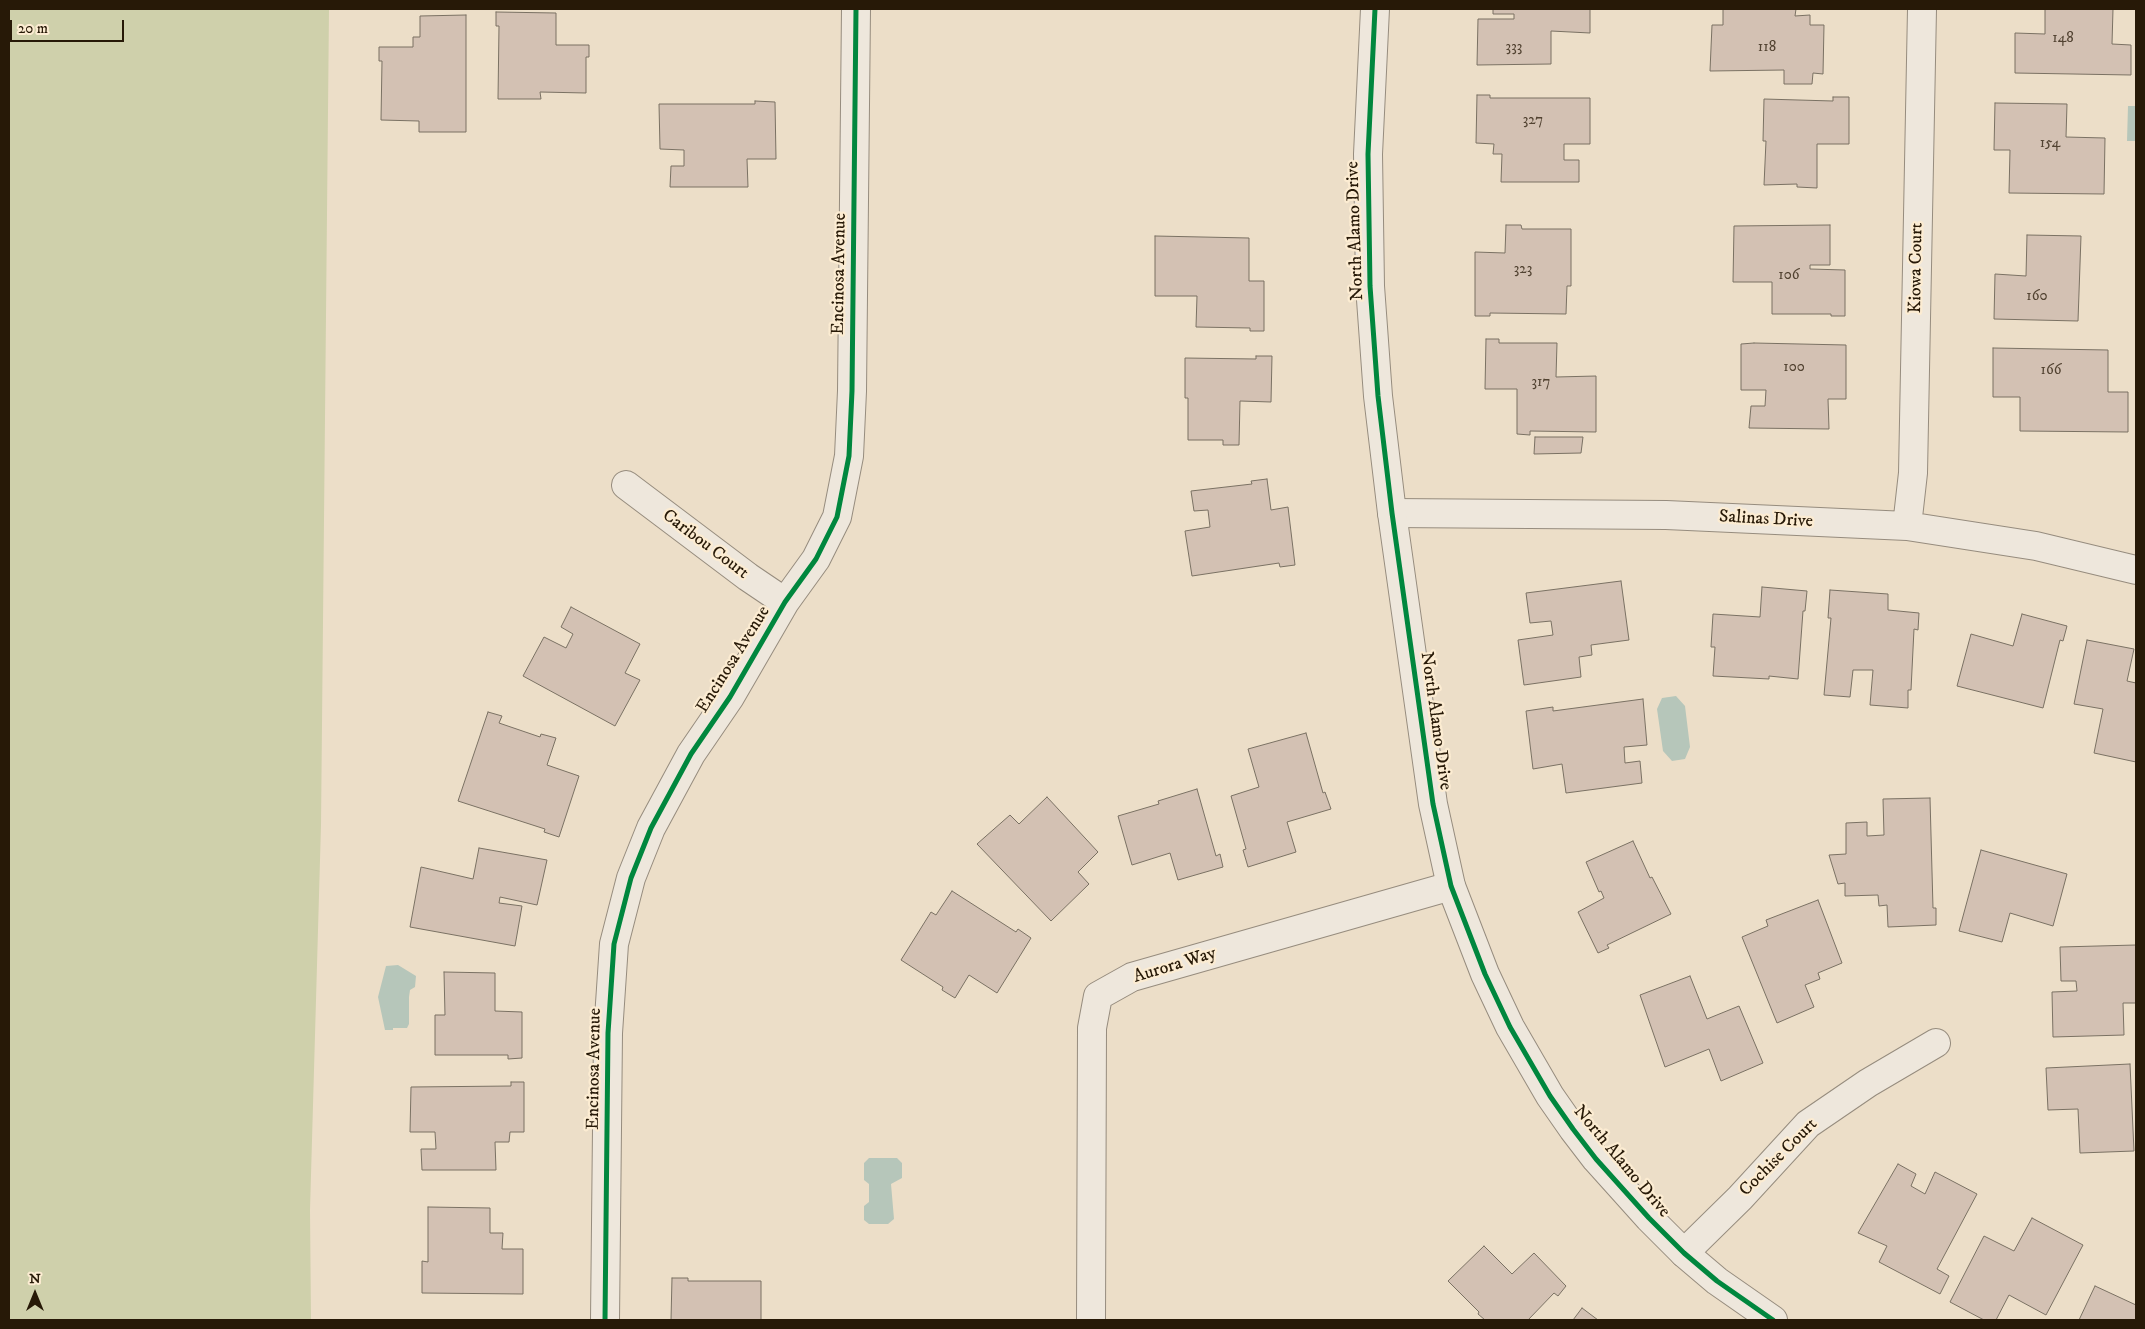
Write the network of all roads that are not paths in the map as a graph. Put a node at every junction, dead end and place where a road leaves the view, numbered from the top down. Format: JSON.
{"nodes":[{"id":1,"x":856,"y":9,"type":"edge"},
{"id":2,"x":1375,"y":9,"type":"edge"},
{"id":3,"x":1922,"y":9,"type":"edge"},
{"id":4,"x":626,"y":486,"type":"dead end"},
{"id":5,"x":1392,"y":513,"type":"junction"},
{"id":6,"x":1907,"y":526,"type":"junction"},
{"id":7,"x":2136,"y":570,"type":"edge"},
{"id":8,"x":785,"y":602,"type":"junction"},
{"id":9,"x":1451,"y":886,"type":"junction"},
{"id":10,"x":1936,"y":1044,"type":"dead end"},
{"id":11,"x":1684,"y":1253,"type":"junction"},
{"id":12,"x":606,"y":1320,"type":"edge"},
{"id":13,"x":1091,"y":1320,"type":"edge"},
{"id":14,"x":1773,"y":1320,"type":"edge"}],
"edges":[{"from":1,"to":8,"type":"street","name":"Encinosa Avenue"},
{"from":2,"to":5,"type":"street","name":"North Alamo Drive"},
{"from":3,"to":6,"type":"street","name":"Kiowa Court"},
{"from":4,"to":8,"type":"street","name":"Caribou Court"},
{"from":5,"to":6,"type":"street","name":"Salinas Drive"},
{"from":5,"to":9,"type":"street","name":"North Alamo Drive"},
{"from":6,"to":7,"type":"street","name":"Salinas Drive"},
{"from":8,"to":12,"type":"street","name":"Encinosa Avenue"},
{"from":9,"to":11,"type":"street","name":"North Alamo Drive"},
{"from":9,"to":13,"type":"street","name":"Aurora Way"},
{"from":10,"to":11,"type":"street","name":"Cochise Court"},
{"from":11,"to":14,"type":"street","name":"North Alamo Drive"}]}
